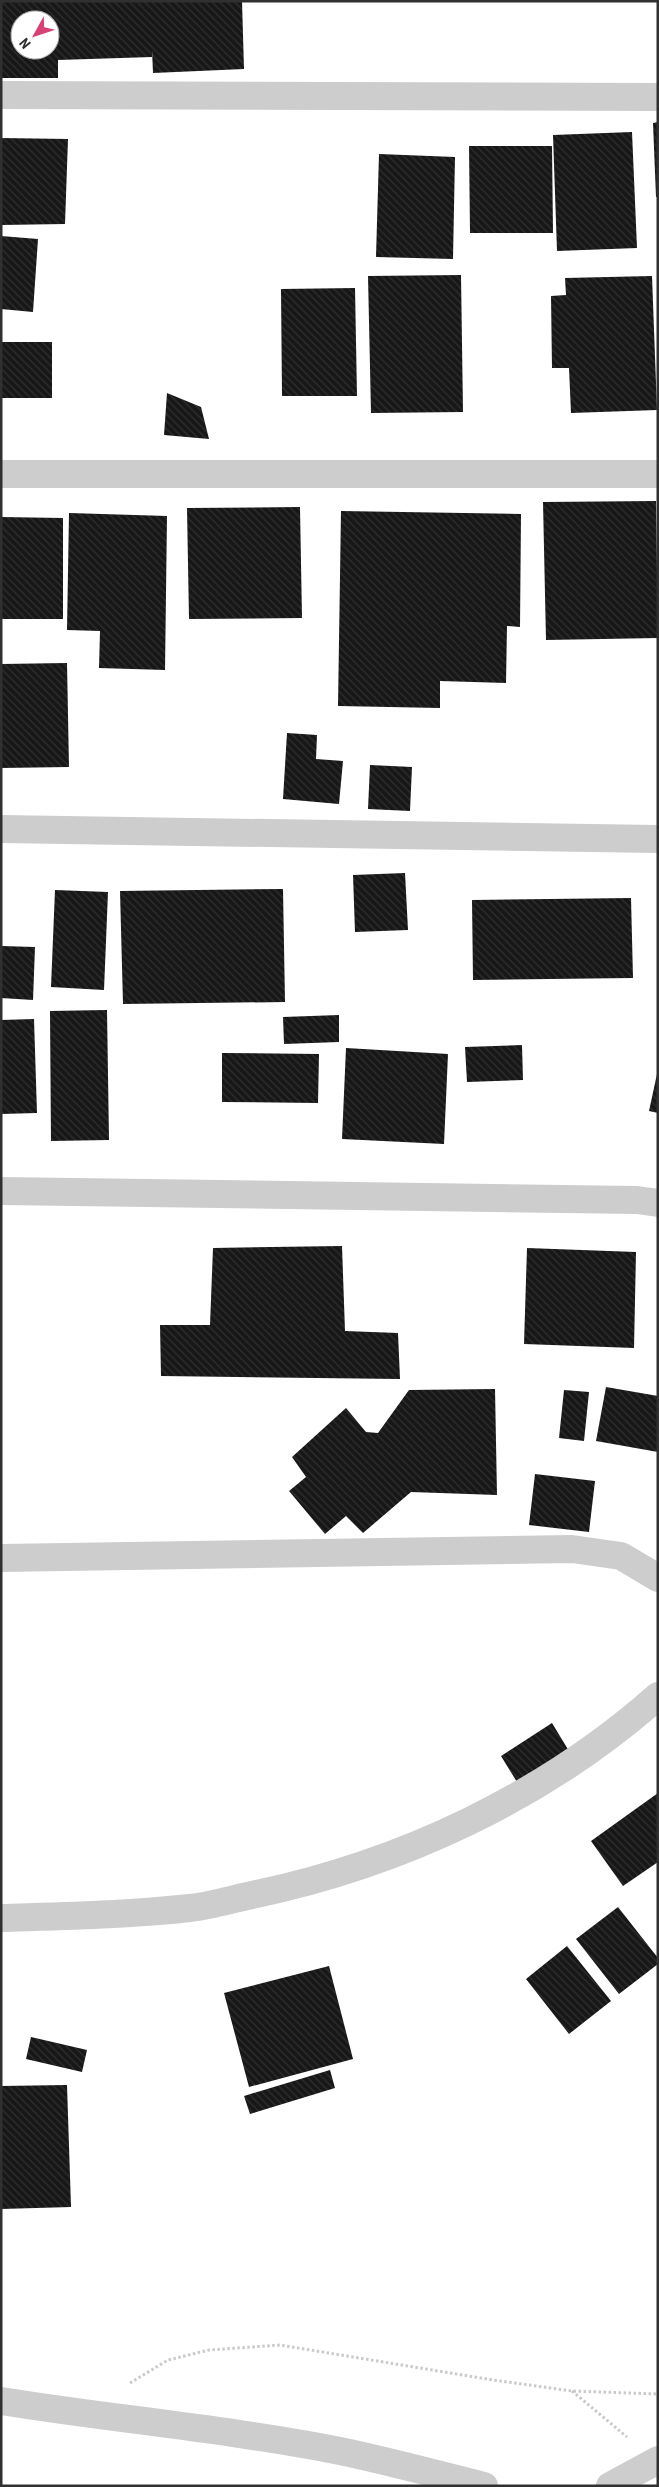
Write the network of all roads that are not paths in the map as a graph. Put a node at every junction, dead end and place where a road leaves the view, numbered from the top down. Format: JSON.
{"nodes":[{"id":1,"x":1,"y":95,"type":"edge"},
{"id":2,"x":658,"y":97,"type":"edge"},
{"id":3,"x":1,"y":474,"type":"edge"},
{"id":4,"x":658,"y":474,"type":"edge"},
{"id":5,"x":1,"y":829,"type":"edge"},
{"id":6,"x":658,"y":839,"type":"edge"},
{"id":7,"x":1,"y":1191,"type":"edge"},
{"id":8,"x":658,"y":1203,"type":"edge"},
{"id":9,"x":1,"y":1558,"type":"edge"},
{"id":10,"x":658,"y":1578,"type":"edge"},
{"id":11,"x":658,"y":1696,"type":"edge"},
{"id":12,"x":1,"y":1918,"type":"edge"},
{"id":13,"x":1,"y":2401,"type":"edge"},
{"id":14,"x":657,"y":2460,"type":"edge"},
{"id":15,"x":484,"y":2486,"type":"edge"},
{"id":16,"x":610,"y":2486,"type":"edge"}],
"edges":[{"from":1,"to":2,"type":"street"},
{"from":3,"to":4,"type":"street"},
{"from":5,"to":6,"type":"street"},
{"from":7,"to":8,"type":"street"},
{"from":9,"to":10,"type":"street"},
{"from":11,"to":12,"type":"street"},
{"from":13,"to":15,"type":"street"},
{"from":14,"to":16,"type":"street"}]}
